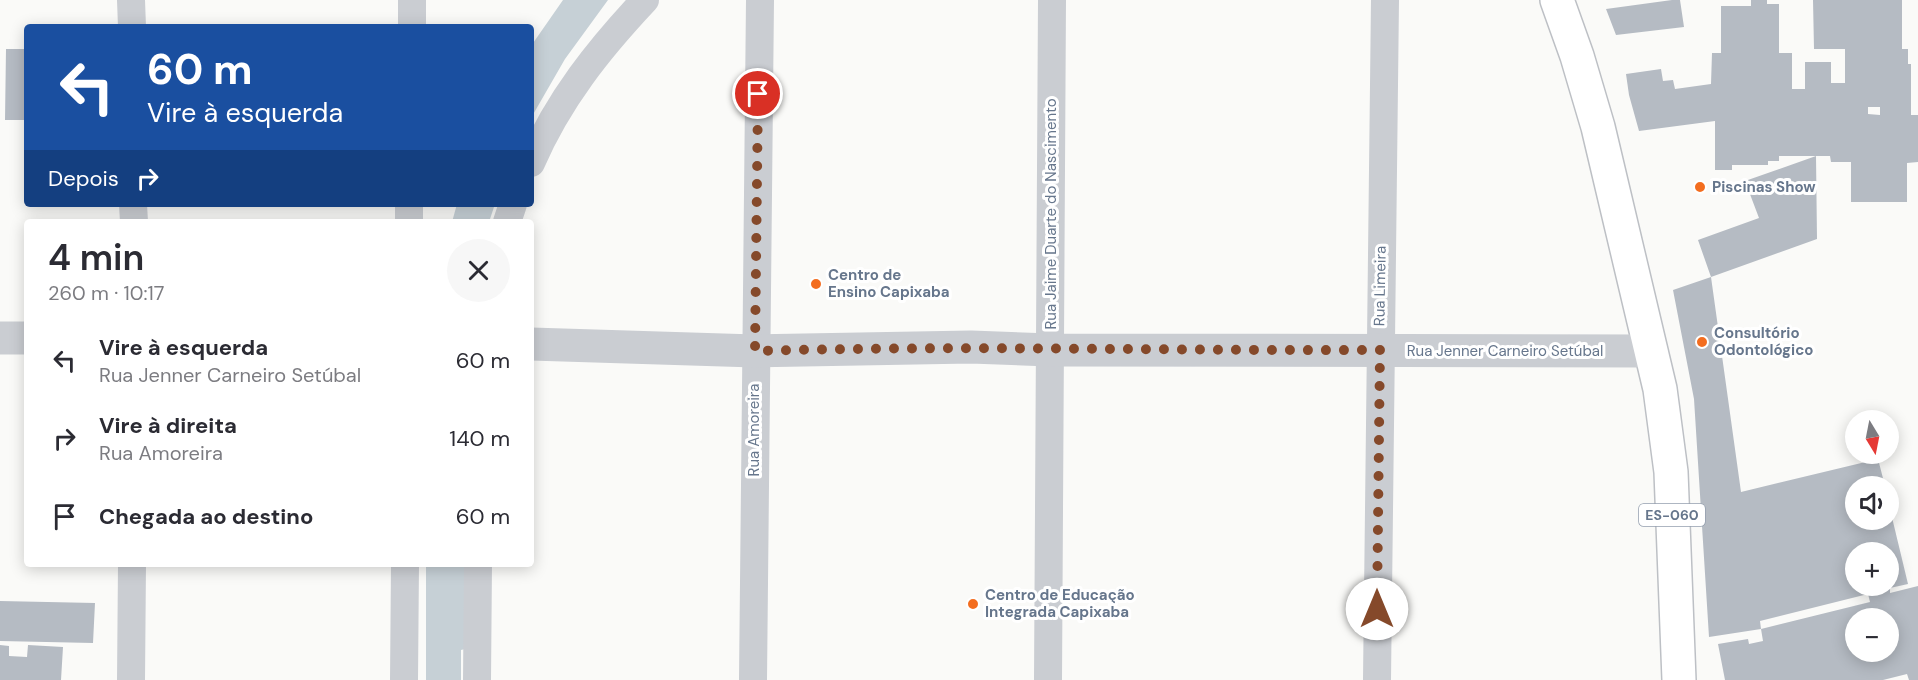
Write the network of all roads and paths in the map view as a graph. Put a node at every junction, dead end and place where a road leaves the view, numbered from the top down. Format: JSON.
{"nodes":[{"id":1,"x":132,"y":0,"type":"edge"},
{"id":2,"x":412,"y":0,"type":"edge"},
{"id":3,"x":645,"y":0,"type":"edge"},
{"id":4,"x":759,"y":0,"type":"edge"},
{"id":5,"x":1052,"y":0,"type":"edge"},
{"id":6,"x":1385,"y":0,"type":"edge"},
{"id":7,"x":1557,"y":0,"type":"edge"},
{"id":8,"x":132,"y":24,"type":"edge"},
{"id":9,"x":412,"y":24,"type":"edge"},
{"id":10,"x":534,"y":156,"type":"edge"},
{"id":11,"x":0,"y":338,"type":"edge"},
{"id":12,"x":24,"y":338,"type":"edge"},
{"id":13,"x":534,"y":344,"type":"edge"},
{"id":14,"x":1050,"y":350,"type":"junction"},
{"id":15,"x":1380,"y":350,"type":"junction"},
{"id":16,"x":755,"y":351,"type":"junction"},
{"id":17,"x":1651,"y":351,"type":"junction"},
{"id":18,"x":132,"y":567,"type":"edge"},
{"id":19,"x":405,"y":567,"type":"edge"},
{"id":20,"x":478,"y":567,"type":"edge"},
{"id":21,"x":131,"y":680,"type":"edge"},
{"id":22,"x":404,"y":680,"type":"edge"},
{"id":23,"x":477,"y":680,"type":"edge"},
{"id":24,"x":753,"y":680,"type":"edge"},
{"id":25,"x":1048,"y":680,"type":"edge"},
{"id":26,"x":1377,"y":680,"type":"edge"},
{"id":27,"x":1679,"y":680,"type":"edge"}],
"edges":[{"from":1,"to":8,"type":"street"},
{"from":2,"to":9,"type":"street"},
{"from":3,"to":10,"type":"street"},
{"from":4,"to":16,"type":"street","name":"Rua Amoreira"},
{"from":5,"to":14,"type":"street","name":"Rua Jaime Duarte do Nascimento"},
{"from":6,"to":15,"type":"street","name":"Rua Limeira"},
{"from":7,"to":17,"type":"main road","number":"ES-060"},
{"from":11,"to":12,"type":"street"},
{"from":13,"to":16,"type":"street","name":"Rua Jenner Carneiro Setúbal"},
{"from":14,"to":15,"type":"street","name":"Rua Jenner Carneiro Setúbal"},
{"from":14,"to":16,"type":"street","name":"Rua Jenner Carneiro Setúbal"},
{"from":14,"to":25,"type":"street","name":"Rua Jaime Duarte do Nascimento"},
{"from":15,"to":17,"type":"street","name":"Rua Jenner Carneiro Setúbal"},
{"from":15,"to":26,"type":"street","name":"Rua Limeira"},
{"from":16,"to":24,"type":"street","name":"Rua Amoreira"},
{"from":17,"to":27,"type":"main road","number":"ES-060"},
{"from":18,"to":21,"type":"street"},
{"from":19,"to":22,"type":"street"},
{"from":20,"to":23,"type":"street"}]}
